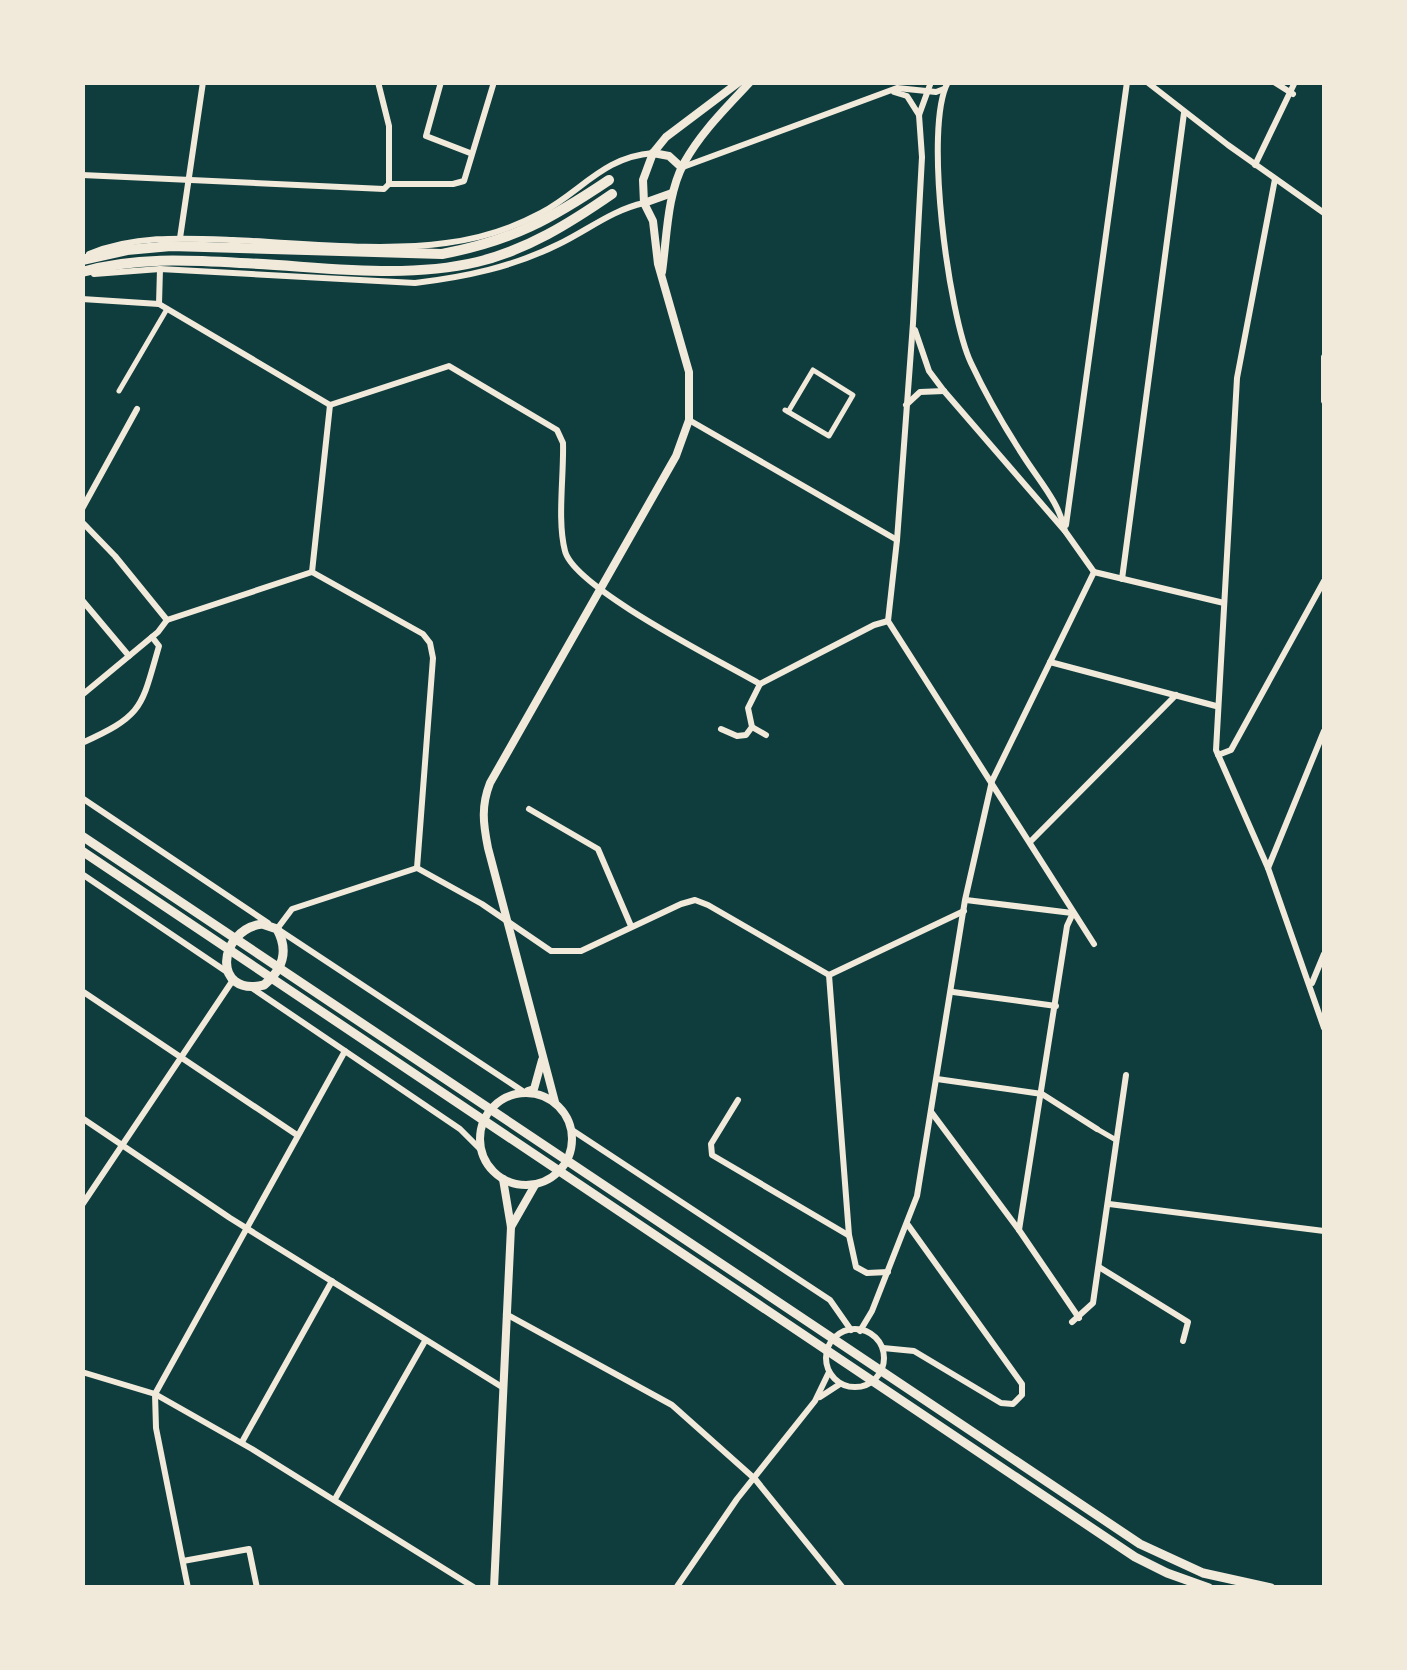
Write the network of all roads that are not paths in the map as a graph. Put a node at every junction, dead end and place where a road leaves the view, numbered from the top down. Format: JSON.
{"nodes":[{"id":1,"x":202,"y":82,"type":"edge"},
{"id":2,"x":378,"y":82,"type":"edge"},
{"id":3,"x":441,"y":82,"type":"edge"},
{"id":4,"x":494,"y":82,"type":"edge"},
{"id":5,"x":739,"y":82,"type":"edge"},
{"id":6,"x":750,"y":82,"type":"edge"},
{"id":7,"x":931,"y":82,"type":"edge"},
{"id":8,"x":1127,"y":82,"type":"edge"},
{"id":9,"x":1274,"y":82,"type":"edge"},
{"id":10,"x":1295,"y":82,"type":"edge"},
{"id":11,"x":1150,"y":84,"type":"edge"},
{"id":12,"x":946,"y":86,"type":"edge"},
{"id":13,"x":926,"y":91,"type":"junction"},
{"id":14,"x":882,"y":94,"type":"junction"},
{"id":15,"x":1292,"y":94,"type":"junction"},
{"id":16,"x":1184,"y":113,"type":"junction"},
{"id":17,"x":918,"y":116,"type":"junction"},
{"id":18,"x":470,"y":153,"type":"junction"},
{"id":19,"x":653,"y":153,"type":"junction"},
{"id":20,"x":1256,"y":165,"type":"junction"},
{"id":21,"x":682,"y":167,"type":"junction"},
{"id":22,"x":82,"y":175,"type":"edge"},
{"id":23,"x":190,"y":179,"type":"junction"},
{"id":24,"x":1275,"y":179,"type":"junction"},
{"id":25,"x":609,"y":180,"type":"dead end"},
{"id":26,"x":390,"y":184,"type":"junction"},
{"id":27,"x":674,"y":192,"type":"junction"},
{"id":28,"x":612,"y":194,"type":"dead end"},
{"id":29,"x":644,"y":203,"type":"junction"},
{"id":30,"x":1324,"y":213,"type":"edge"},
{"id":31,"x":180,"y":238,"type":"junction"},
{"id":32,"x":82,"y":259,"type":"edge"},
{"id":33,"x":160,"y":269,"type":"junction"},
{"id":34,"x":82,"y":274,"type":"edge"},
{"id":35,"x":662,"y":276,"type":"junction"},
{"id":36,"x":82,"y":299,"type":"edge"},
{"id":37,"x":163,"y":306,"type":"junction"},
{"id":38,"x":912,"y":324,"type":"junction"},
{"id":39,"x":1324,"y":357,"type":"edge"},
{"id":40,"x":120,"y":391,"type":"dead end"},
{"id":41,"x":944,"y":391,"type":"junction"},
{"id":42,"x":1324,"y":401,"type":"edge"},
{"id":43,"x":330,"y":405,"type":"junction"},
{"id":44,"x":906,"y":406,"type":"junction"},
{"id":45,"x":138,"y":409,"type":"dead end"},
{"id":46,"x":786,"y":412,"type":"joint"},
{"id":47,"x":689,"y":420,"type":"junction"},
{"id":48,"x":82,"y":509,"type":"edge"},
{"id":49,"x":82,"y":522,"type":"edge"},
{"id":50,"x":1065,"y":531,"type":"junction"},
{"id":51,"x":897,"y":540,"type":"junction"},
{"id":52,"x":312,"y":572,"type":"junction"},
{"id":53,"x":1094,"y":572,"type":"junction"},
{"id":54,"x":1122,"y":580,"type":"junction"},
{"id":55,"x":1324,"y":581,"type":"edge"},
{"id":56,"x":601,"y":591,"type":"junction"},
{"id":57,"x":82,"y":600,"type":"edge"},
{"id":58,"x":1224,"y":602,"type":"junction"},
{"id":59,"x":889,"y":618,"type":"junction"},
{"id":60,"x":167,"y":620,"type":"junction"},
{"id":61,"x":152,"y":637,"type":"junction"},
{"id":62,"x":128,"y":656,"type":"junction"},
{"id":63,"x":1050,"y":662,"type":"junction"},
{"id":64,"x":760,"y":684,"type":"junction"},
{"id":65,"x":82,"y":695,"type":"edge"},
{"id":66,"x":1176,"y":695,"type":"junction"},
{"id":67,"x":1216,"y":706,"type":"junction"},
{"id":68,"x":752,"y":727,"type":"junction"},
{"id":69,"x":1324,"y":731,"type":"edge"},
{"id":70,"x":725,"y":732,"type":"dead end"},
{"id":71,"x":766,"y":735,"type":"dead end"},
{"id":72,"x":82,"y":743,"type":"edge"},
{"id":73,"x":1218,"y":755,"type":"junction"},
{"id":74,"x":992,"y":782,"type":"junction"},
{"id":75,"x":82,"y":798,"type":"edge"},
{"id":76,"x":529,"y":810,"type":"dead end"},
{"id":77,"x":82,"y":836,"type":"edge"},
{"id":78,"x":1031,"y":841,"type":"junction"},
{"id":79,"x":82,"y":852,"type":"edge"},
{"id":80,"x":418,"y":868,"type":"junction"},
{"id":81,"x":1268,"y":868,"type":"junction"},
{"id":82,"x":82,"y":874,"type":"edge"},
{"id":83,"x":966,"y":900,"type":"junction"},
{"id":84,"x":965,"y":910,"type":"junction"},
{"id":85,"x":1074,"y":913,"type":"junction"},
{"id":86,"x":508,"y":922,"type":"junction"},
{"id":87,"x":631,"y":926,"type":"junction"},
{"id":88,"x":278,"y":928,"type":"junction"},
{"id":89,"x":235,"y":938,"type":"junction"},
{"id":90,"x":1094,"y":944,"type":"dead end"},
{"id":91,"x":228,"y":950,"type":"junction"},
{"id":92,"x":1324,"y":954,"type":"edge"},
{"id":93,"x":279,"y":968,"type":"junction"},
{"id":94,"x":829,"y":975,"type":"junction"},
{"id":95,"x":230,"y":976,"type":"junction"},
{"id":96,"x":272,"y":979,"type":"junction"},
{"id":97,"x":1312,"y":984,"type":"junction"},
{"id":98,"x":252,"y":988,"type":"junction"},
{"id":99,"x":82,"y":991,"type":"edge"},
{"id":100,"x":953,"y":992,"type":"junction"},
{"id":101,"x":1056,"y":1006,"type":"junction"},
{"id":102,"x":1324,"y":1028,"type":"edge"},
{"id":103,"x":344,"y":1052,"type":"junction"},
{"id":104,"x":181,"y":1056,"type":"junction"},
{"id":105,"x":542,"y":1060,"type":"junction"},
{"id":106,"x":1126,"y":1075,"type":"dead end"},
{"id":107,"x":936,"y":1078,"type":"junction"},
{"id":108,"x":524,"y":1092,"type":"junction"},
{"id":109,"x":1042,"y":1094,"type":"junction"},
{"id":110,"x":738,"y":1100,"type":"dead end"},
{"id":111,"x":555,"y":1102,"type":"junction"},
{"id":112,"x":491,"y":1108,"type":"junction"},
{"id":113,"x":932,"y":1112,"type":"junction"},
{"id":114,"x":82,"y":1118,"type":"edge"},
{"id":115,"x":483,"y":1121,"type":"junction"},
{"id":116,"x":1097,"y":1129,"type":"joint"},
{"id":117,"x":572,"y":1130,"type":"junction"},
{"id":118,"x":298,"y":1136,"type":"junction"},
{"id":119,"x":1118,"y":1142,"type":"junction"},
{"id":120,"x":122,"y":1145,"type":"junction"},
{"id":121,"x":480,"y":1149,"type":"junction"},
{"id":122,"x":568,"y":1161,"type":"junction"},
{"id":123,"x":559,"y":1170,"type":"junction"},
{"id":124,"x":502,"y":1179,"type":"junction"},
{"id":125,"x":534,"y":1185,"type":"junction"},
{"id":126,"x":1109,"y":1204,"type":"junction"},
{"id":127,"x":82,"y":1205,"type":"edge"},
{"id":128,"x":907,"y":1224,"type":"junction"},
{"id":129,"x":510,"y":1227,"type":"junction"},
{"id":130,"x":247,"y":1228,"type":"junction"},
{"id":131,"x":1020,"y":1230,"type":"junction"},
{"id":132,"x":1324,"y":1231,"type":"edge"},
{"id":133,"x":849,"y":1236,"type":"junction"},
{"id":134,"x":1099,"y":1266,"type":"junction"},
{"id":135,"x":888,"y":1272,"type":"junction"},
{"id":136,"x":332,"y":1282,"type":"junction"},
{"id":137,"x":872,"y":1311,"type":"junction"},
{"id":138,"x":506,"y":1314,"type":"junction"},
{"id":139,"x":856,"y":1330,"type":"junction"},
{"id":140,"x":869,"y":1334,"type":"junction"},
{"id":141,"x":834,"y":1339,"type":"junction"},
{"id":142,"x":425,"y":1340,"type":"junction"},
{"id":143,"x":1184,"y":1341,"type":"dead end"},
{"id":144,"x":883,"y":1348,"type":"junction"},
{"id":145,"x":826,"y":1349,"type":"junction"},
{"id":146,"x":881,"y":1370,"type":"junction"},
{"id":147,"x":82,"y":1372,"type":"edge"},
{"id":148,"x":828,"y":1372,"type":"junction"},
{"id":149,"x":874,"y":1381,"type":"junction"},
{"id":150,"x":840,"y":1384,"type":"junction"},
{"id":151,"x":502,"y":1386,"type":"junction"},
{"id":152,"x":155,"y":1394,"type":"junction"},
{"id":153,"x":815,"y":1401,"type":"junction"},
{"id":154,"x":242,"y":1442,"type":"junction"},
{"id":155,"x":755,"y":1479,"type":"junction"},
{"id":156,"x":335,"y":1499,"type":"junction"},
{"id":157,"x":182,"y":1560,"type":"junction"},
{"id":158,"x":188,"y":1588,"type":"edge"},
{"id":159,"x":256,"y":1588,"type":"edge"},
{"id":160,"x":475,"y":1588,"type":"edge"},
{"id":161,"x":494,"y":1588,"type":"edge"},
{"id":162,"x":676,"y":1588,"type":"edge"},
{"id":163,"x":843,"y":1588,"type":"edge"},
{"id":164,"x":1209,"y":1588,"type":"edge"},
{"id":165,"x":1271,"y":1588,"type":"edge"}],
"edges":[{"from":1,"to":23,"type":"street"},
{"from":2,"to":26,"type":"street"},
{"from":3,"to":18,"type":"street"},
{"from":4,"to":18,"type":"street"},
{"from":5,"to":19,"type":"street"},
{"from":6,"to":21,"type":"street"},
{"from":7,"to":13,"type":"street"},
{"from":8,"to":50,"type":"street"},
{"from":9,"to":15,"type":"street"},
{"from":10,"to":15,"type":"street"},
{"from":11,"to":16,"type":"street"},
{"from":12,"to":13,"type":"street"},
{"from":12,"to":50,"type":"street"},
{"from":13,"to":14,"type":"street"},
{"from":13,"to":17,"type":"street"},
{"from":14,"to":17,"type":"street"},
{"from":14,"to":21,"type":"street"},
{"from":15,"to":20,"type":"street"},
{"from":16,"to":20,"type":"street"},
{"from":16,"to":54,"type":"street"},
{"from":17,"to":38,"type":"street"},
{"from":18,"to":26,"type":"street"},
{"from":19,"to":21,"type":"street"},
{"from":19,"to":29,"type":"street"},
{"from":19,"to":31,"type":"street"},
{"from":20,"to":24,"type":"street"},
{"from":21,"to":27,"type":"street"},
{"from":22,"to":23,"type":"street"},
{"from":23,"to":26,"type":"street"},
{"from":23,"to":31,"type":"street"},
{"from":24,"to":30,"type":"street"},
{"from":24,"to":58,"type":"street"},
{"from":25,"to":32,"type":"main road"},
{"from":27,"to":29,"type":"street"},
{"from":27,"to":35,"type":"street"},
{"from":28,"to":34,"type":"main road"},
{"from":29,"to":33,"type":"street"},
{"from":29,"to":35,"type":"street"},
{"from":31,"to":32,"type":"street"},
{"from":33,"to":34,"type":"street"},
{"from":33,"to":37,"type":"street"},
{"from":35,"to":47,"type":"street"},
{"from":36,"to":37,"type":"street"},
{"from":37,"to":40,"type":"street"},
{"from":37,"to":43,"type":"street"},
{"from":38,"to":41,"type":"street"},
{"from":38,"to":44,"type":"street"},
{"from":39,"to":42,"type":"street"},
{"from":41,"to":44,"type":"street"},
{"from":41,"to":50,"type":"street"},
{"from":43,"to":52,"type":"street"},
{"from":43,"to":56,"type":"street"},
{"from":44,"to":51,"type":"street"},
{"from":45,"to":48,"type":"street"},
{"from":46,"to":46,"type":"street"},
{"from":47,"to":51,"type":"street"},
{"from":47,"to":56,"type":"street"},
{"from":49,"to":60,"type":"street"},
{"from":50,"to":53,"type":"street"},
{"from":51,"to":59,"type":"street"},
{"from":52,"to":60,"type":"street"},
{"from":52,"to":80,"type":"street"},
{"from":53,"to":54,"type":"street"},
{"from":53,"to":63,"type":"street"},
{"from":54,"to":58,"type":"street"},
{"from":55,"to":73,"type":"street"},
{"from":56,"to":64,"type":"street"},
{"from":56,"to":86,"type":"street"},
{"from":57,"to":62,"type":"street"},
{"from":58,"to":67,"type":"street"},
{"from":59,"to":64,"type":"street"},
{"from":59,"to":74,"type":"street"},
{"from":60,"to":61,"type":"street"},
{"from":61,"to":62,"type":"street"},
{"from":61,"to":72,"type":"street"},
{"from":62,"to":65,"type":"street"},
{"from":63,"to":66,"type":"street"},
{"from":63,"to":74,"type":"street"},
{"from":64,"to":68,"type":"street"},
{"from":66,"to":67,"type":"street"},
{"from":66,"to":78,"type":"street"},
{"from":67,"to":73,"type":"street"},
{"from":68,"to":70,"type":"street"},
{"from":68,"to":71,"type":"street"},
{"from":69,"to":81,"type":"street"},
{"from":73,"to":81,"type":"street"},
{"from":74,"to":78,"type":"street"},
{"from":74,"to":83,"type":"street"},
{"from":75,"to":88,"type":"street"},
{"from":76,"to":87,"type":"street"},
{"from":77,"to":89,"type":"main road"},
{"from":78,"to":85,"type":"street"},
{"from":79,"to":91,"type":"main road"},
{"from":80,"to":86,"type":"street"},
{"from":80,"to":88,"type":"street"},
{"from":81,"to":97,"type":"street"},
{"from":82,"to":95,"type":"street"},
{"from":83,"to":84,"type":"street"},
{"from":83,"to":85,"type":"street"},
{"from":84,"to":94,"type":"street"},
{"from":84,"to":100,"type":"street"},
{"from":85,"to":90,"type":"street"},
{"from":85,"to":101,"type":"street"},
{"from":86,"to":87,"type":"street"},
{"from":86,"to":105,"type":"street"},
{"from":87,"to":94,"type":"street"},
{"from":88,"to":89,"type":"main road"},
{"from":88,"to":93,"type":"main road"},
{"from":88,"to":108,"type":"street"},
{"from":89,"to":91,"type":"main road"},
{"from":89,"to":93,"type":"main road"},
{"from":91,"to":95,"type":"main road"},
{"from":91,"to":96,"type":"main road"},
{"from":92,"to":97,"type":"street"},
{"from":93,"to":96,"type":"main road"},
{"from":93,"to":112,"type":"main road"},
{"from":94,"to":133,"type":"street"},
{"from":95,"to":98,"type":"main road"},
{"from":95,"to":104,"type":"street"},
{"from":96,"to":98,"type":"main road"},
{"from":96,"to":115,"type":"main road"},
{"from":97,"to":102,"type":"street"},
{"from":98,"to":103,"type":"street"},
{"from":99,"to":104,"type":"street"},
{"from":100,"to":101,"type":"street"},
{"from":100,"to":107,"type":"street"},
{"from":101,"to":109,"type":"street"},
{"from":103,"to":118,"type":"street"},
{"from":103,"to":121,"type":"street"},
{"from":104,"to":118,"type":"street"},
{"from":104,"to":120,"type":"street"},
{"from":105,"to":108,"type":"street"},
{"from":105,"to":111,"type":"street"},
{"from":106,"to":119,"type":"street"},
{"from":107,"to":109,"type":"street"},
{"from":107,"to":113,"type":"street"},
{"from":108,"to":111,"type":"street"},
{"from":108,"to":112,"type":"street"},
{"from":109,"to":116,"type":"street"},
{"from":109,"to":131,"type":"street"},
{"from":110,"to":133,"type":"street"},
{"from":111,"to":117,"type":"street"},
{"from":112,"to":115,"type":"street"},
{"from":112,"to":122,"type":"main road"},
{"from":113,"to":128,"type":"street"},
{"from":113,"to":131,"type":"street"},
{"from":114,"to":120,"type":"street"},
{"from":115,"to":121,"type":"street"},
{"from":115,"to":123,"type":"main road"},
{"from":116,"to":119,"type":"street"},
{"from":117,"to":122,"type":"street"},
{"from":117,"to":139,"type":"street"},
{"from":118,"to":130,"type":"street"},
{"from":119,"to":126,"type":"street"},
{"from":120,"to":127,"type":"street"},
{"from":120,"to":130,"type":"street"},
{"from":121,"to":124,"type":"street"},
{"from":122,"to":123,"type":"street"},
{"from":122,"to":141,"type":"main road"},
{"from":123,"to":125,"type":"street"},
{"from":123,"to":145,"type":"main road"},
{"from":124,"to":125,"type":"street"},
{"from":124,"to":129,"type":"street"},
{"from":125,"to":129,"type":"street"},
{"from":126,"to":132,"type":"street"},
{"from":126,"to":134,"type":"street"},
{"from":128,"to":135,"type":"street"},
{"from":128,"to":144,"type":"street"},
{"from":129,"to":138,"type":"street"},
{"from":130,"to":136,"type":"street"},
{"from":130,"to":152,"type":"street"},
{"from":131,"to":134,"type":"street"},
{"from":133,"to":135,"type":"street"},
{"from":134,"to":143,"type":"street"},
{"from":135,"to":137,"type":"street"},
{"from":136,"to":142,"type":"street"},
{"from":136,"to":154,"type":"street"},
{"from":137,"to":139,"type":"street"},
{"from":137,"to":140,"type":"street"},
{"from":138,"to":151,"type":"street"},
{"from":138,"to":155,"type":"street"},
{"from":139,"to":140,"type":"street"},
{"from":139,"to":141,"type":"street"},
{"from":140,"to":144,"type":"street"},
{"from":141,"to":145,"type":"street"},
{"from":141,"to":146,"type":"main road"},
{"from":142,"to":151,"type":"street"},
{"from":142,"to":156,"type":"street"},
{"from":144,"to":146,"type":"street"},
{"from":145,"to":148,"type":"street"},
{"from":145,"to":149,"type":"main road"},
{"from":146,"to":149,"type":"street"},
{"from":146,"to":165,"type":"main road"},
{"from":147,"to":152,"type":"street"},
{"from":148,"to":150,"type":"street"},
{"from":148,"to":153,"type":"street"},
{"from":149,"to":150,"type":"street"},
{"from":149,"to":164,"type":"main road"},
{"from":150,"to":153,"type":"street"},
{"from":151,"to":161,"type":"street"},
{"from":152,"to":154,"type":"street"},
{"from":152,"to":157,"type":"street"},
{"from":153,"to":155,"type":"street"},
{"from":154,"to":156,"type":"street"},
{"from":155,"to":162,"type":"street"},
{"from":155,"to":163,"type":"street"},
{"from":156,"to":160,"type":"street"},
{"from":157,"to":158,"type":"street"},
{"from":157,"to":159,"type":"street"}]}
